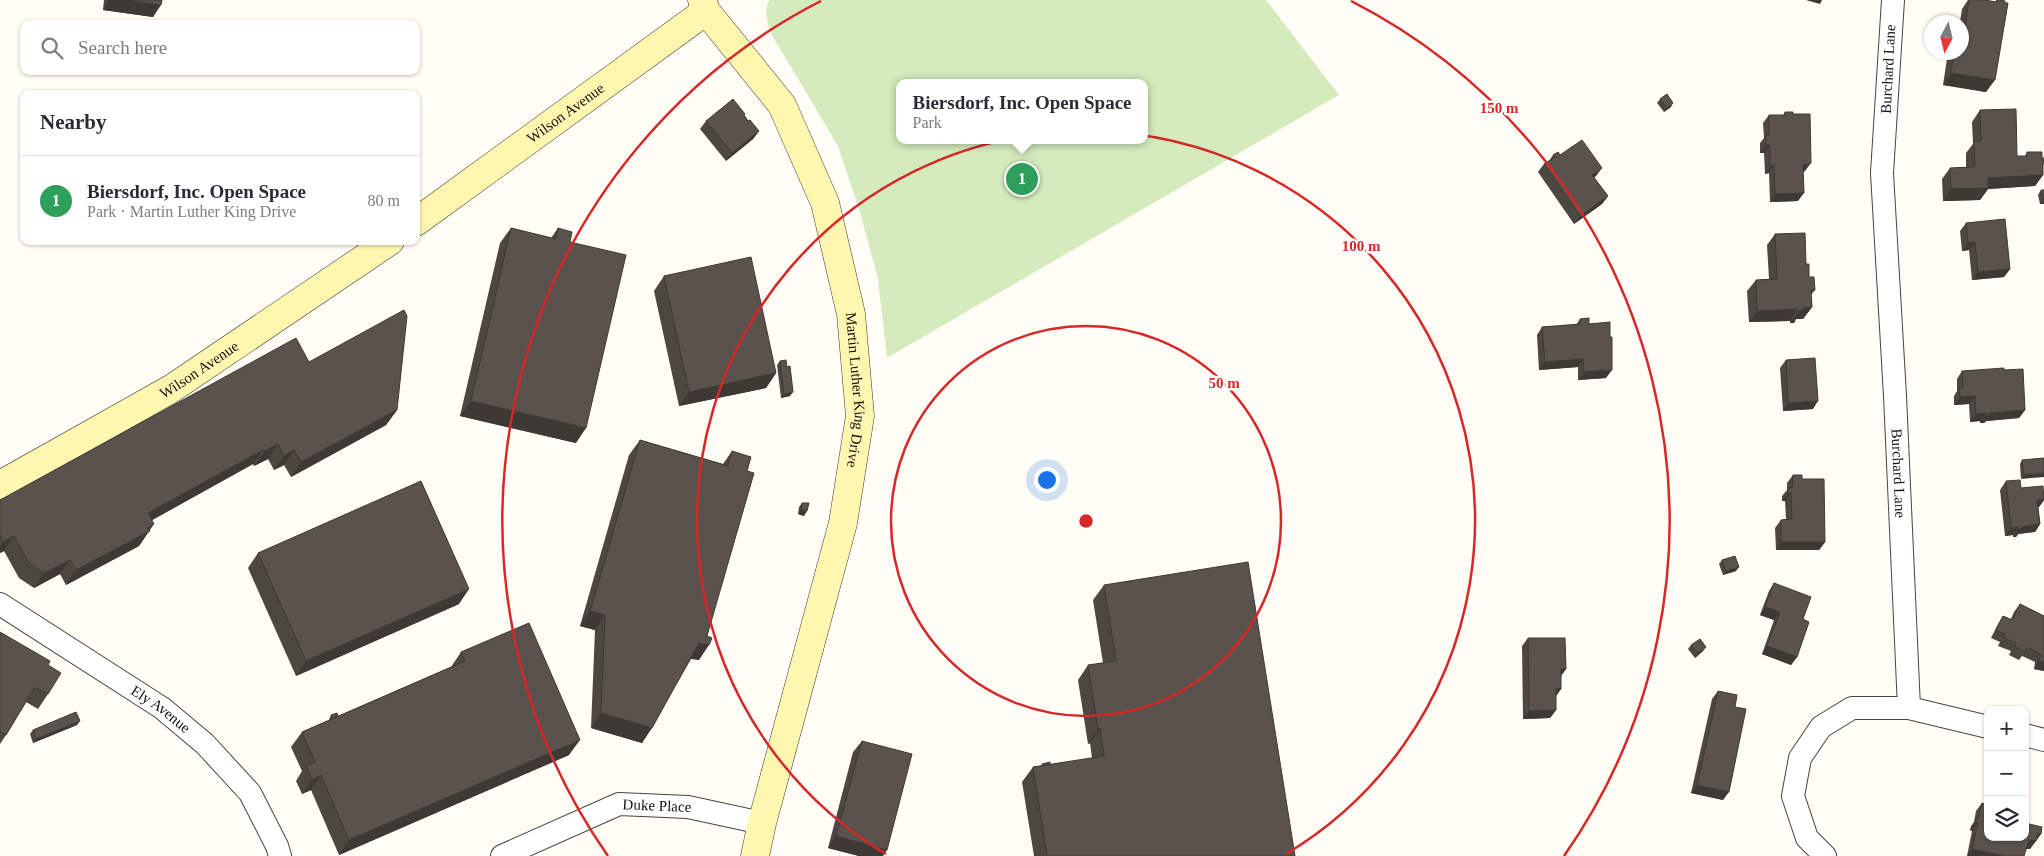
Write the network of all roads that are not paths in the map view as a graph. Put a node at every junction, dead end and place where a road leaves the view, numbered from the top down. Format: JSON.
{"nodes":[{"id":1,"x":1892,"y":0,"type":"edge"},
{"id":2,"x":709,"y":4,"type":"edge"},
{"id":3,"x":420,"y":219,"type":"edge"},
{"id":4,"x":384,"y":245,"type":"edge"},
{"id":5,"x":0,"y":485,"type":"edge"},
{"id":6,"x":0,"y":604,"type":"edge"},
{"id":7,"x":1909,"y":708,"type":"junction"},
{"id":8,"x":1984,"y":726,"type":"edge"},
{"id":9,"x":2029,"y":736,"type":"edge"},
{"id":10,"x":2044,"y":740,"type":"edge"},
{"id":11,"x":762,"y":824,"type":"junction"},
{"id":12,"x":280,"y":856,"type":"edge"},
{"id":13,"x":502,"y":856,"type":"edge"},
{"id":14,"x":755,"y":856,"type":"edge"},
{"id":15,"x":1825,"y":856,"type":"edge"}],
"edges":[{"from":1,"to":7,"type":"street","name":"Burchard Lane"},
{"from":2,"to":3,"type":"main road","name":"Wilson Avenue"},
{"from":2,"to":11,"type":"main road","name":"Martin Luther King Drive"},
{"from":4,"to":5,"type":"main road","name":"Wilson Avenue"},
{"from":6,"to":12,"type":"street","name":"Ely Avenue"},
{"from":7,"to":8,"type":"street"},
{"from":7,"to":15,"type":"street"},
{"from":9,"to":10,"type":"street"},
{"from":11,"to":13,"type":"street","name":"Duke Place"},
{"from":11,"to":14,"type":"main road","name":"Martin Luther King Drive"}]}
